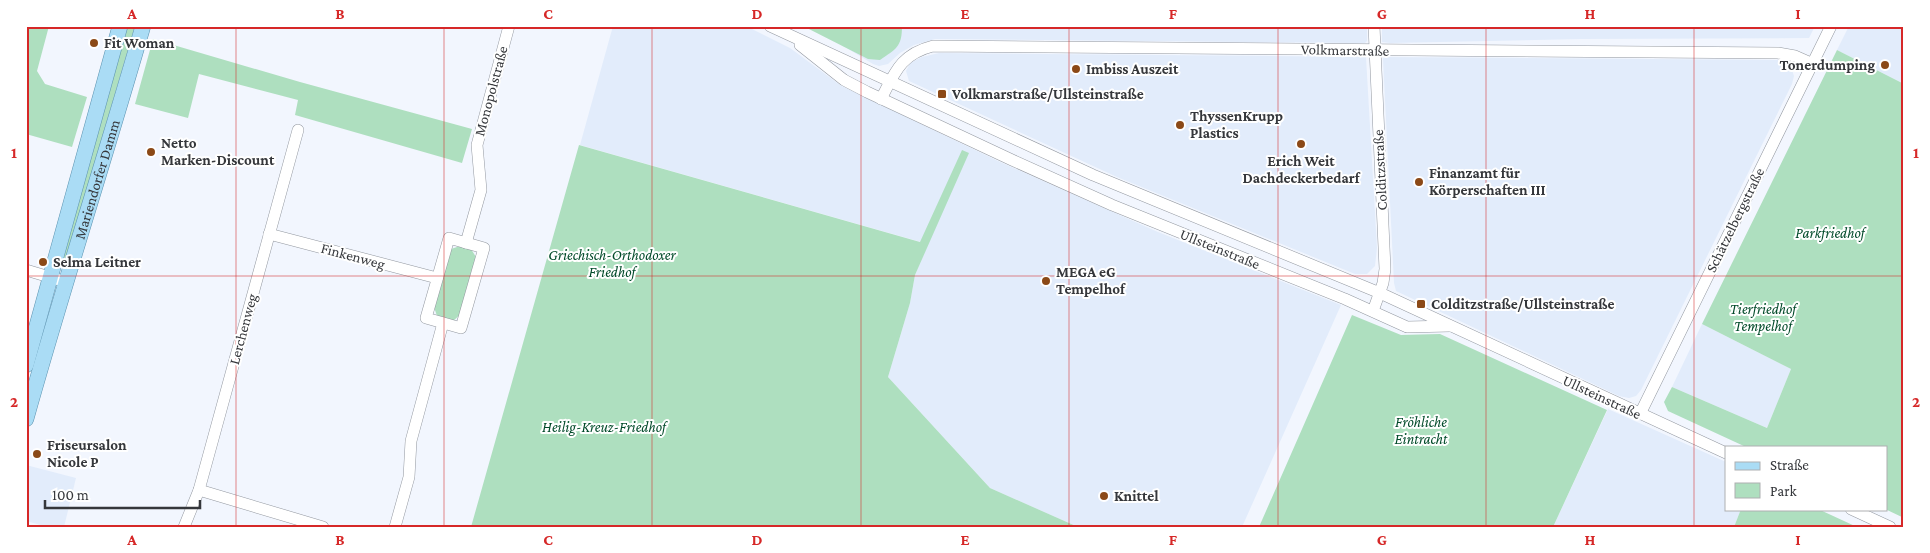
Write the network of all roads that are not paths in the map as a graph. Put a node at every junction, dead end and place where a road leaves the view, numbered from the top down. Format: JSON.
{"nodes":[{"id":1,"x":120,"y":26,"type":"edge"},
{"id":2,"x":142,"y":26,"type":"edge"},
{"id":3,"x":509,"y":26,"type":"edge"},
{"id":4,"x":770,"y":26,"type":"edge"},
{"id":5,"x":1374,"y":26,"type":"edge"},
{"id":6,"x":1831,"y":26,"type":"edge"},
{"id":7,"x":791,"y":36,"type":"junction"},
{"id":8,"x":1375,"y":50,"type":"junction"},
{"id":9,"x":1813,"y":64,"type":"junction"},
{"id":10,"x":890,"y":81,"type":"junction"},
{"id":11,"x":881,"y":99,"type":"junction"},
{"id":12,"x":298,"y":130,"type":"dead end"},
{"id":13,"x":1001,"y":132,"type":"junction"},
{"id":14,"x":993,"y":151,"type":"junction"},
{"id":15,"x":269,"y":234,"type":"junction"},
{"id":16,"x":466,"y":243,"type":"junction"},
{"id":17,"x":26,"y":270,"type":"edge"},
{"id":18,"x":1333,"y":273,"type":"junction"},
{"id":19,"x":50,"y":277,"type":"junction"},
{"id":20,"x":437,"y":278,"type":"junction"},
{"id":21,"x":66,"y":282,"type":"junction"},
{"id":22,"x":1325,"y":291,"type":"junction"},
{"id":23,"x":1380,"y":293,"type":"junction"},
{"id":24,"x":1373,"y":311,"type":"junction"},
{"id":25,"x":443,"y":323,"type":"junction"},
{"id":26,"x":1452,"y":326,"type":"junction"},
{"id":27,"x":26,"y":365,"type":"edge"},
{"id":28,"x":1640,"y":414,"type":"junction"},
{"id":29,"x":26,"y":419,"type":"edge"},
{"id":30,"x":1725,"y":453,"type":"edge"},
{"id":31,"x":199,"y":490,"type":"junction"},
{"id":32,"x":1853,"y":510,"type":"edge"},
{"id":33,"x":184,"y":527,"type":"edge"},
{"id":34,"x":323,"y":527,"type":"edge"},
{"id":35,"x":395,"y":527,"type":"edge"},
{"id":36,"x":1890,"y":527,"type":"edge"}],
"edges":[{"from":1,"to":19,"type":"main road","name":"Mariendorfer Damm"},
{"from":2,"to":21,"type":"main road","name":"Mariendorfer Damm"},
{"from":3,"to":16,"type":"street","name":"Monopolstraße"},
{"from":4,"to":7,"type":"street","name":"Ullsteinstraße"},
{"from":5,"to":8,"type":"street","name":"Colditzstraße"},
{"from":6,"to":9,"type":"street","name":"Schätzelbergstraße"},
{"from":7,"to":10,"type":"street","name":"Ullsteinstraße"},
{"from":7,"to":11,"type":"street","name":"Ullsteinstraße"},
{"from":8,"to":9,"type":"street","name":"Volkmarstraße"},
{"from":8,"to":10,"type":"street","name":"Volkmarstraße"},
{"from":8,"to":23,"type":"street","name":"Colditzstraße"},
{"from":9,"to":28,"type":"street","name":"Schätzelbergstraße"},
{"from":10,"to":11,"type":"street"},
{"from":10,"to":13,"type":"street","name":"Ullsteinstraße"},
{"from":11,"to":14,"type":"street","name":"Ullsteinstraße"},
{"from":12,"to":15,"type":"street","name":"Lerchenweg"},
{"from":13,"to":14,"type":"street"},
{"from":13,"to":18,"type":"street","name":"Ullsteinstraße"},
{"from":14,"to":22,"type":"street","name":"Ullsteinstraße"},
{"from":15,"to":20,"type":"street","name":"Finkenweg"},
{"from":15,"to":31,"type":"street","name":"Lerchenweg"},
{"from":16,"to":20,"type":"street"},
{"from":16,"to":25,"type":"street"},
{"from":17,"to":19,"type":"street"},
{"from":18,"to":22,"type":"street"},
{"from":18,"to":23,"type":"street","name":"Ullsteinstraße"},
{"from":19,"to":21,"type":"street"},
{"from":19,"to":27,"type":"main road","name":"Mariendorfer Damm"},
{"from":20,"to":25,"type":"street"},
{"from":21,"to":29,"type":"main road","name":"Mariendorfer Damm"},
{"from":22,"to":24,"type":"street","name":"Ullsteinstraße"},
{"from":23,"to":24,"type":"street","name":"Colditzstraße"},
{"from":23,"to":26,"type":"street","name":"Ullsteinstraße"},
{"from":24,"to":26,"type":"street","name":"Ullsteinstraße"},
{"from":25,"to":35,"type":"street"},
{"from":26,"to":28,"type":"street","name":"Ullsteinstraße"},
{"from":28,"to":30,"type":"street","name":"Ullsteinstraße"},
{"from":31,"to":33,"type":"street","name":"Lerchenweg"},
{"from":31,"to":34,"type":"street"},
{"from":32,"to":36,"type":"street"}]}
